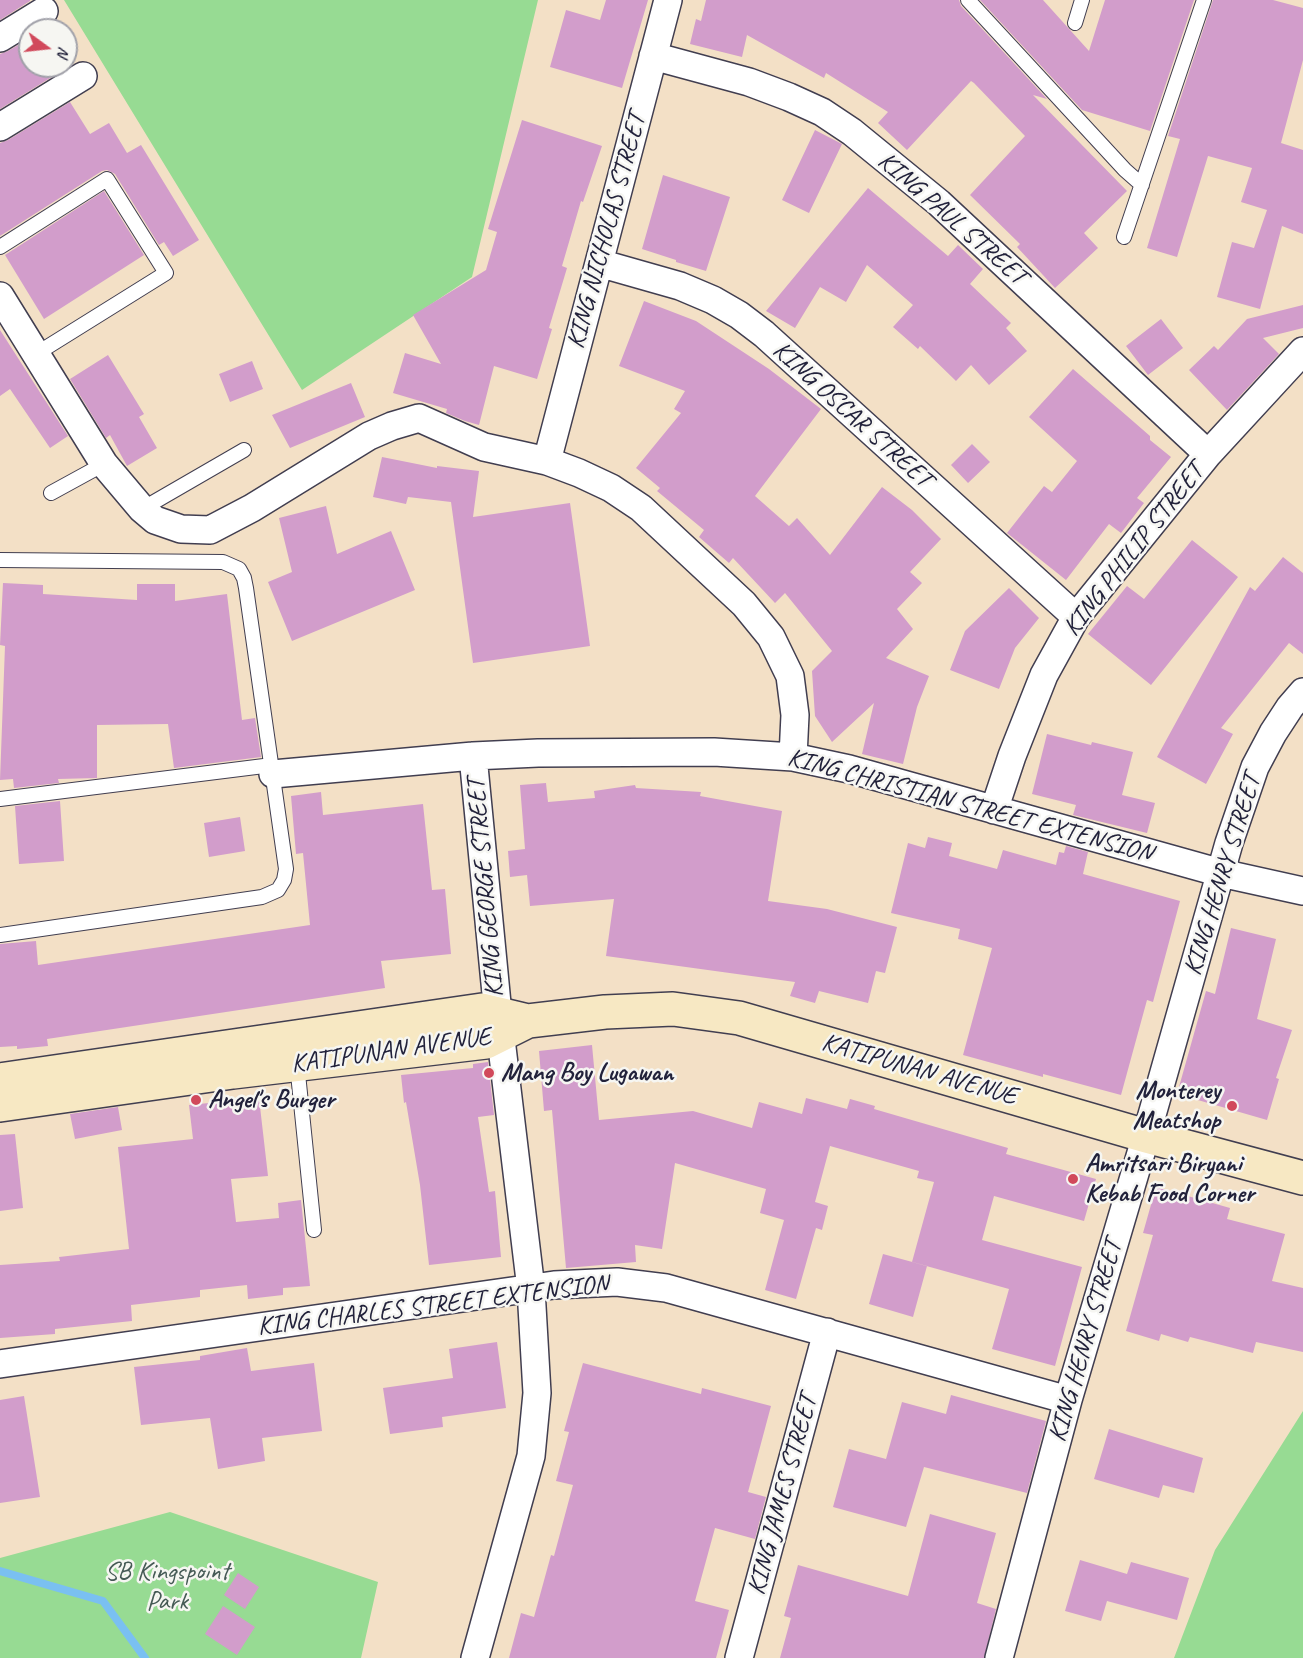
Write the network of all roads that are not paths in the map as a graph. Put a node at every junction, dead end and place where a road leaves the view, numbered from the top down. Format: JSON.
{"nodes":[{"id":1,"x":668,"y":0,"type":"edge"},
{"id":2,"x":968,"y":0,"type":"edge"},
{"id":3,"x":1082,"y":0,"type":"edge"},
{"id":4,"x":1204,"y":0,"type":"edge"},
{"id":5,"x":44,"y":11,"type":"dead end"},
{"id":6,"x":1075,"y":22,"type":"dead end"},
{"id":7,"x":0,"y":38,"type":"edge"},
{"id":8,"x":653,"y":56,"type":"junction"},
{"id":9,"x":83,"y":76,"type":"dead end"},
{"id":10,"x":0,"y":128,"type":"edge"},
{"id":11,"x":1142,"y":185,"type":"junction"},
{"id":12,"x":1124,"y":237,"type":"dead end"},
{"id":13,"x":0,"y":247,"type":"edge"},
{"id":14,"x":599,"y":263,"type":"junction"},
{"id":15,"x":4,"y":312,"type":"edge"},
{"id":16,"x":1303,"y":351,"type":"edge"},
{"id":17,"x":36,"y":354,"type":"junction"},
{"id":18,"x":244,"y":450,"type":"dead end"},
{"id":19,"x":1208,"y":453,"type":"junction"},
{"id":20,"x":547,"y":461,"type":"junction"},
{"id":21,"x":104,"y":464,"type":"junction"},
{"id":22,"x":51,"y":493,"type":"dead end"},
{"id":23,"x":142,"y":509,"type":"junction"},
{"id":24,"x":0,"y":560,"type":"edge"},
{"id":25,"x":1076,"y":617,"type":"junction"},
{"id":26,"x":1303,"y":692,"type":"edge"},
{"id":27,"x":473,"y":756,"type":"junction"},
{"id":28,"x":793,"y":757,"type":"junction"},
{"id":29,"x":273,"y":769,"type":"junction"},
{"id":30,"x":0,"y":799,"type":"edge"},
{"id":31,"x":994,"y":810,"type":"junction"},
{"id":32,"x":1221,"y":873,"type":"junction"},
{"id":33,"x":1303,"y":891,"type":"edge"},
{"id":34,"x":0,"y":935,"type":"edge"},
{"id":35,"x":509,"y":1023,"type":"junction"},
{"id":36,"x":297,"y":1064,"type":"junction"},
{"id":37,"x":0,"y":1080,"type":"edge"},
{"id":38,"x":0,"y":1105,"type":"edge"},
{"id":39,"x":1146,"y":1136,"type":"junction"},
{"id":40,"x":1303,"y":1178,"type":"edge"},
{"id":41,"x":315,"y":1230,"type":"dead end"},
{"id":42,"x":531,"y":1289,"type":"junction"},
{"id":43,"x":827,"y":1332,"type":"junction"},
{"id":44,"x":0,"y":1364,"type":"edge"},
{"id":45,"x":1068,"y":1400,"type":"junction"},
{"id":46,"x":475,"y":1658,"type":"edge"},
{"id":47,"x":740,"y":1658,"type":"edge"},
{"id":48,"x":999,"y":1658,"type":"edge"}],
"edges":[{"from":1,"to":8,"type":"street","name":"KING NICHOLAS STREET"},
{"from":2,"to":11,"type":"lane"},
{"from":3,"to":6,"type":"lane"},
{"from":4,"to":11,"type":"lane"},
{"from":5,"to":7,"type":"street"},
{"from":8,"to":14,"type":"street","name":"KING NICHOLAS STREET"},
{"from":8,"to":19,"type":"street","name":"KING PAUL STREET"},
{"from":9,"to":10,"type":"street"},
{"from":11,"to":12,"type":"lane"},
{"from":13,"to":17,"type":"lane"},
{"from":14,"to":20,"type":"street","name":"KING NICHOLAS STREET"},
{"from":14,"to":25,"type":"street","name":"KING OSCAR STREET"},
{"from":15,"to":17,"type":"street"},
{"from":16,"to":19,"type":"street","name":"KING PHILIP STREET"},
{"from":17,"to":21,"type":"street"},
{"from":18,"to":23,"type":"lane"},
{"from":19,"to":25,"type":"street","name":"KING PHILIP STREET"},
{"from":20,"to":23,"type":"street"},
{"from":20,"to":28,"type":"street"},
{"from":21,"to":22,"type":"lane"},
{"from":21,"to":23,"type":"street"},
{"from":24,"to":29,"type":"lane"},
{"from":25,"to":31,"type":"street","name":"KING PHILIP STREET"},
{"from":26,"to":32,"type":"street","name":"KING HENRY STREET"},
{"from":27,"to":28,"type":"street","name":"KING CHRISTIAN STREET EXTENSION"},
{"from":27,"to":29,"type":"street","name":"KING CHRISTIAN STREET EXTENSION"},
{"from":27,"to":35,"type":"street","name":"KING GEORGE STREET"},
{"from":28,"to":31,"type":"street","name":"KING CHRISTIAN STREET EXTENSION"},
{"from":29,"to":30,"type":"lane"},
{"from":29,"to":34,"type":"lane"},
{"from":31,"to":32,"type":"street","name":"KING CHRISTIAN STREET EXTENSION"},
{"from":32,"to":33,"type":"street","name":"KING CHRISTIAN STREET EXTENSION"},
{"from":32,"to":39,"type":"street","name":"KING HENRY STREET"},
{"from":35,"to":36,"type":"main road","name":"KATIPUNAN AVENUE"},
{"from":35,"to":37,"type":"main road","name":"KATIPUNAN AVENUE"},
{"from":35,"to":39,"type":"main road","name":"KATIPUNAN AVENUE"},
{"from":35,"to":42,"type":"street","name":"KING GEORGE STREET"},
{"from":36,"to":38,"type":"main road","name":"KATIPUNAN AVENUE"},
{"from":36,"to":41,"type":"lane"},
{"from":39,"to":40,"type":"main road","name":"KATIPUNAN AVENUE"},
{"from":39,"to":45,"type":"street","name":"KING HENRY STREET"},
{"from":42,"to":43,"type":"street","name":"KING CHARLES STREET EXTENSION"},
{"from":42,"to":44,"type":"street","name":"KING CHARLES STREET EXTENSION"},
{"from":42,"to":46,"type":"street","name":"KING GEORGE STREET"},
{"from":43,"to":45,"type":"street","name":"KING CHARLES STREET EXTENSION"},
{"from":43,"to":47,"type":"street","name":"KING JAMES STREET"},
{"from":45,"to":48,"type":"street","name":"KING HENRY STREET"}]}
